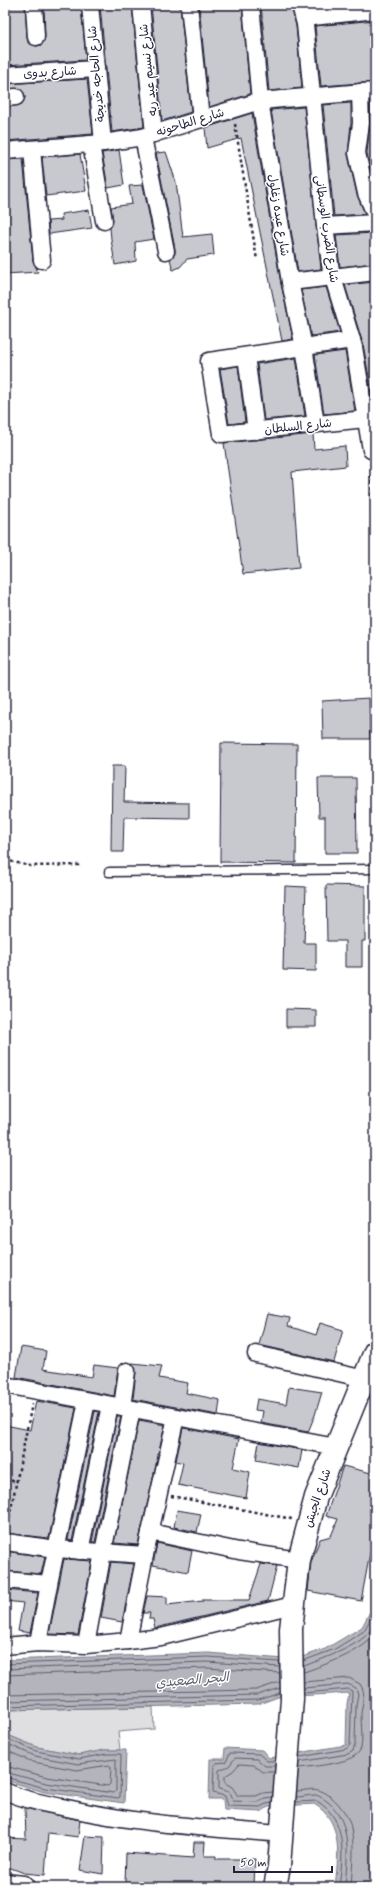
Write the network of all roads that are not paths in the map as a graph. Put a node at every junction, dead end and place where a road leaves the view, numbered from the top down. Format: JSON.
{"nodes":[{"id":1,"x":34,"y":5,"type":"edge"},
{"id":2,"x":90,"y":5,"type":"edge"},
{"id":3,"x":141,"y":5,"type":"edge"},
{"id":4,"x":189,"y":5,"type":"edge"},
{"id":5,"x":251,"y":5,"type":"edge"},
{"id":6,"x":375,"y":10,"type":"edge"},
{"id":7,"x":302,"y":11,"type":"edge"},
{"id":8,"x":36,"y":37,"type":"dead end"},
{"id":9,"x":96,"y":70,"type":"junction"},
{"id":10,"x":5,"y":75,"type":"edge"},
{"id":11,"x":367,"y":92,"type":"edge"},
{"id":12,"x":312,"y":95,"type":"junction"},
{"id":13,"x":260,"y":101,"type":"junction"},
{"id":14,"x":201,"y":120,"type":"junction"},
{"id":15,"x":148,"y":135,"type":"junction"},
{"id":16,"x":97,"y":144,"type":"junction"},
{"id":17,"x":32,"y":149,"type":"junction"},
{"id":18,"x":5,"y":151,"type":"edge"},
{"id":19,"x":375,"y":214,"type":"edge"},
{"id":20,"x":104,"y":221,"type":"dead end"},
{"id":21,"x":375,"y":223,"type":"edge"},
{"id":22,"x":325,"y":226,"type":"junction"},
{"id":23,"x":166,"y":251,"type":"dead end"},
{"id":24,"x":42,"y":260,"type":"dead end"},
{"id":25,"x":375,"y":272,"type":"edge"},
{"id":26,"x":332,"y":277,"type":"junction"},
{"id":27,"x":290,"y":282,"type":"junction"},
{"id":28,"x":352,"y":340,"type":"junction"},
{"id":29,"x":304,"y":347,"type":"junction"},
{"id":30,"x":246,"y":356,"type":"junction"},
{"id":31,"x":370,"y":418,"type":"edge"},
{"id":32,"x":316,"y":424,"type":"junction"},
{"id":33,"x":256,"y":430,"type":"junction"},
{"id":34,"x":373,"y":450,"type":"edge"},
{"id":35,"x":375,"y":869,"type":"edge"},
{"id":36,"x":109,"y":872,"type":"dead end"},
{"id":37,"x":375,"y":1352,"type":"edge"},
{"id":38,"x":256,"y":1354,"type":"dead end"},
{"id":39,"x":127,"y":1371,"type":"dead end"},
{"id":40,"x":366,"y":1384,"type":"edge"},
{"id":41,"x":5,"y":1385,"type":"edge"},
{"id":42,"x":86,"y":1401,"type":"junction"},
{"id":43,"x":122,"y":1407,"type":"junction"},
{"id":44,"x":176,"y":1417,"type":"junction"},
{"id":45,"x":336,"y":1447,"type":"junction"},
{"id":46,"x":150,"y":1532,"type":"junction"},
{"id":47,"x":6,"y":1542,"type":"road end"},
{"id":48,"x":56,"y":1548,"type":"junction"},
{"id":49,"x":80,"y":1551,"type":"junction"},
{"id":50,"x":103,"y":1552,"type":"junction"},
{"id":51,"x":145,"y":1555,"type":"junction"},
{"id":52,"x":299,"y":1560,"type":"junction"},
{"id":53,"x":5,"y":1580,"type":"edge"},
{"id":54,"x":49,"y":1584,"type":"junction"},
{"id":55,"x":293,"y":1605,"type":"junction"},
{"id":56,"x":128,"y":1642,"type":"junction"},
{"id":57,"x":38,"y":1643,"type":"junction"},
{"id":58,"x":86,"y":1645,"type":"junction"},
{"id":59,"x":5,"y":1646,"type":"edge"},
{"id":60,"x":5,"y":1791,"type":"edge"},
{"id":61,"x":282,"y":1828,"type":"junction"},
{"id":62,"x":5,"y":1885,"type":"edge"},
{"id":63,"x":23,"y":1887,"type":"edge"},
{"id":64,"x":275,"y":1887,"type":"edge"}],
"edges":[{"from":1,"to":8,"type":"street"},
{"from":2,"to":9,"type":"street","name":"شارع الحاجه خديجة"},
{"from":3,"to":15,"type":"street","name":"شارع نسيم عبد ربه"},
{"from":4,"to":14,"type":"street"},
{"from":5,"to":13,"type":"street","name":"شارع عبده زغلول"},
{"from":6,"to":7,"type":"street"},
{"from":7,"to":12,"type":"street","name":"شارع الضرب الوسطانى"},
{"from":9,"to":10,"type":"street","name":"شارع بدوى"},
{"from":9,"to":16,"type":"street","name":"شارع الحاجه خديجة"},
{"from":11,"to":12,"type":"street","name":"شارع الطاحونه"},
{"from":11,"to":19,"type":"street"},
{"from":12,"to":13,"type":"street","name":"شارع الطاحونه"},
{"from":12,"to":22,"type":"street","name":"شارع الضرب الوسطانى"},
{"from":13,"to":14,"type":"street","name":"شارع الطاحونه"},
{"from":13,"to":27,"type":"street","name":"شارع عبده زغلول"},
{"from":14,"to":15,"type":"street","name":"شارع الطاحونه"},
{"from":15,"to":16,"type":"street","name":"شارع الطاحونه"},
{"from":15,"to":23,"type":"street","name":"شارع نسيم عبد ربه"},
{"from":16,"to":17,"type":"street","name":"شارع الطاحونه"},
{"from":16,"to":20,"type":"street","name":"شارع الحاجه خديجة"},
{"from":17,"to":18,"type":"street","name":"شارع الطاحونه"},
{"from":17,"to":24,"type":"street"},
{"from":21,"to":22,"type":"street"},
{"from":22,"to":26,"type":"street","name":"شارع الضرب الوسطانى"},
{"from":25,"to":26,"type":"street"},
{"from":26,"to":27,"type":"street"},
{"from":26,"to":28,"type":"street","name":"شارع الضرب الوسطانى"},
{"from":27,"to":29,"type":"street","name":"شارع عبده زغلول"},
{"from":28,"to":29,"type":"street"},
{"from":28,"to":31,"type":"street","name":"شارع الضرب الوسطانى"},
{"from":29,"to":30,"type":"street"},
{"from":29,"to":32,"type":"street","name":"شارع عبده زغلول"},
{"from":30,"to":33,"type":"street"},
{"from":30,"to":33,"type":"street","name":"شارع السلطان"},
{"from":31,"to":32,"type":"street","name":"شارع السلطان"},
{"from":31,"to":34,"type":"street","name":"شارع الضرب الوسطانى"},
{"from":32,"to":33,"type":"street","name":"شارع السلطان"},
{"from":35,"to":36,"type":"lane"},
{"from":37,"to":40,"type":"main road","name":"شارع الجيش"},
{"from":38,"to":40,"type":"street"},
{"from":39,"to":43,"type":"street"},
{"from":40,"to":45,"type":"main road","name":"شارع الجيش"},
{"from":41,"to":42,"type":"street"},
{"from":42,"to":43,"type":"street"},
{"from":42,"to":48,"type":"street"},
{"from":43,"to":44,"type":"street"},
{"from":43,"to":49,"type":"street"},
{"from":43,"to":50,"type":"street"},
{"from":44,"to":45,"type":"street"},
{"from":44,"to":46,"type":"street"},
{"from":45,"to":52,"type":"main road","name":"شارع الجيش"},
{"from":46,"to":51,"type":"street"},
{"from":46,"to":52,"type":"street"},
{"from":47,"to":48,"type":"street"},
{"from":48,"to":49,"type":"street"},
{"from":48,"to":54,"type":"street"},
{"from":49,"to":50,"type":"street"},
{"from":50,"to":51,"type":"street"},
{"from":50,"to":58,"type":"street"},
{"from":51,"to":56,"type":"street"},
{"from":52,"to":55,"type":"main road","name":"شارع الجيش"},
{"from":53,"to":54,"type":"street"},
{"from":54,"to":57,"type":"street"},
{"from":55,"to":56,"type":"street"},
{"from":55,"to":61,"type":"main road","name":"شارع الجيش"},
{"from":56,"to":58,"type":"street"},
{"from":57,"to":58,"type":"street"},
{"from":57,"to":59,"type":"street"},
{"from":60,"to":61,"type":"street"},
{"from":61,"to":64,"type":"main road","name":"شارع الجيش"},
{"from":62,"to":63,"type":"main road"}]}
